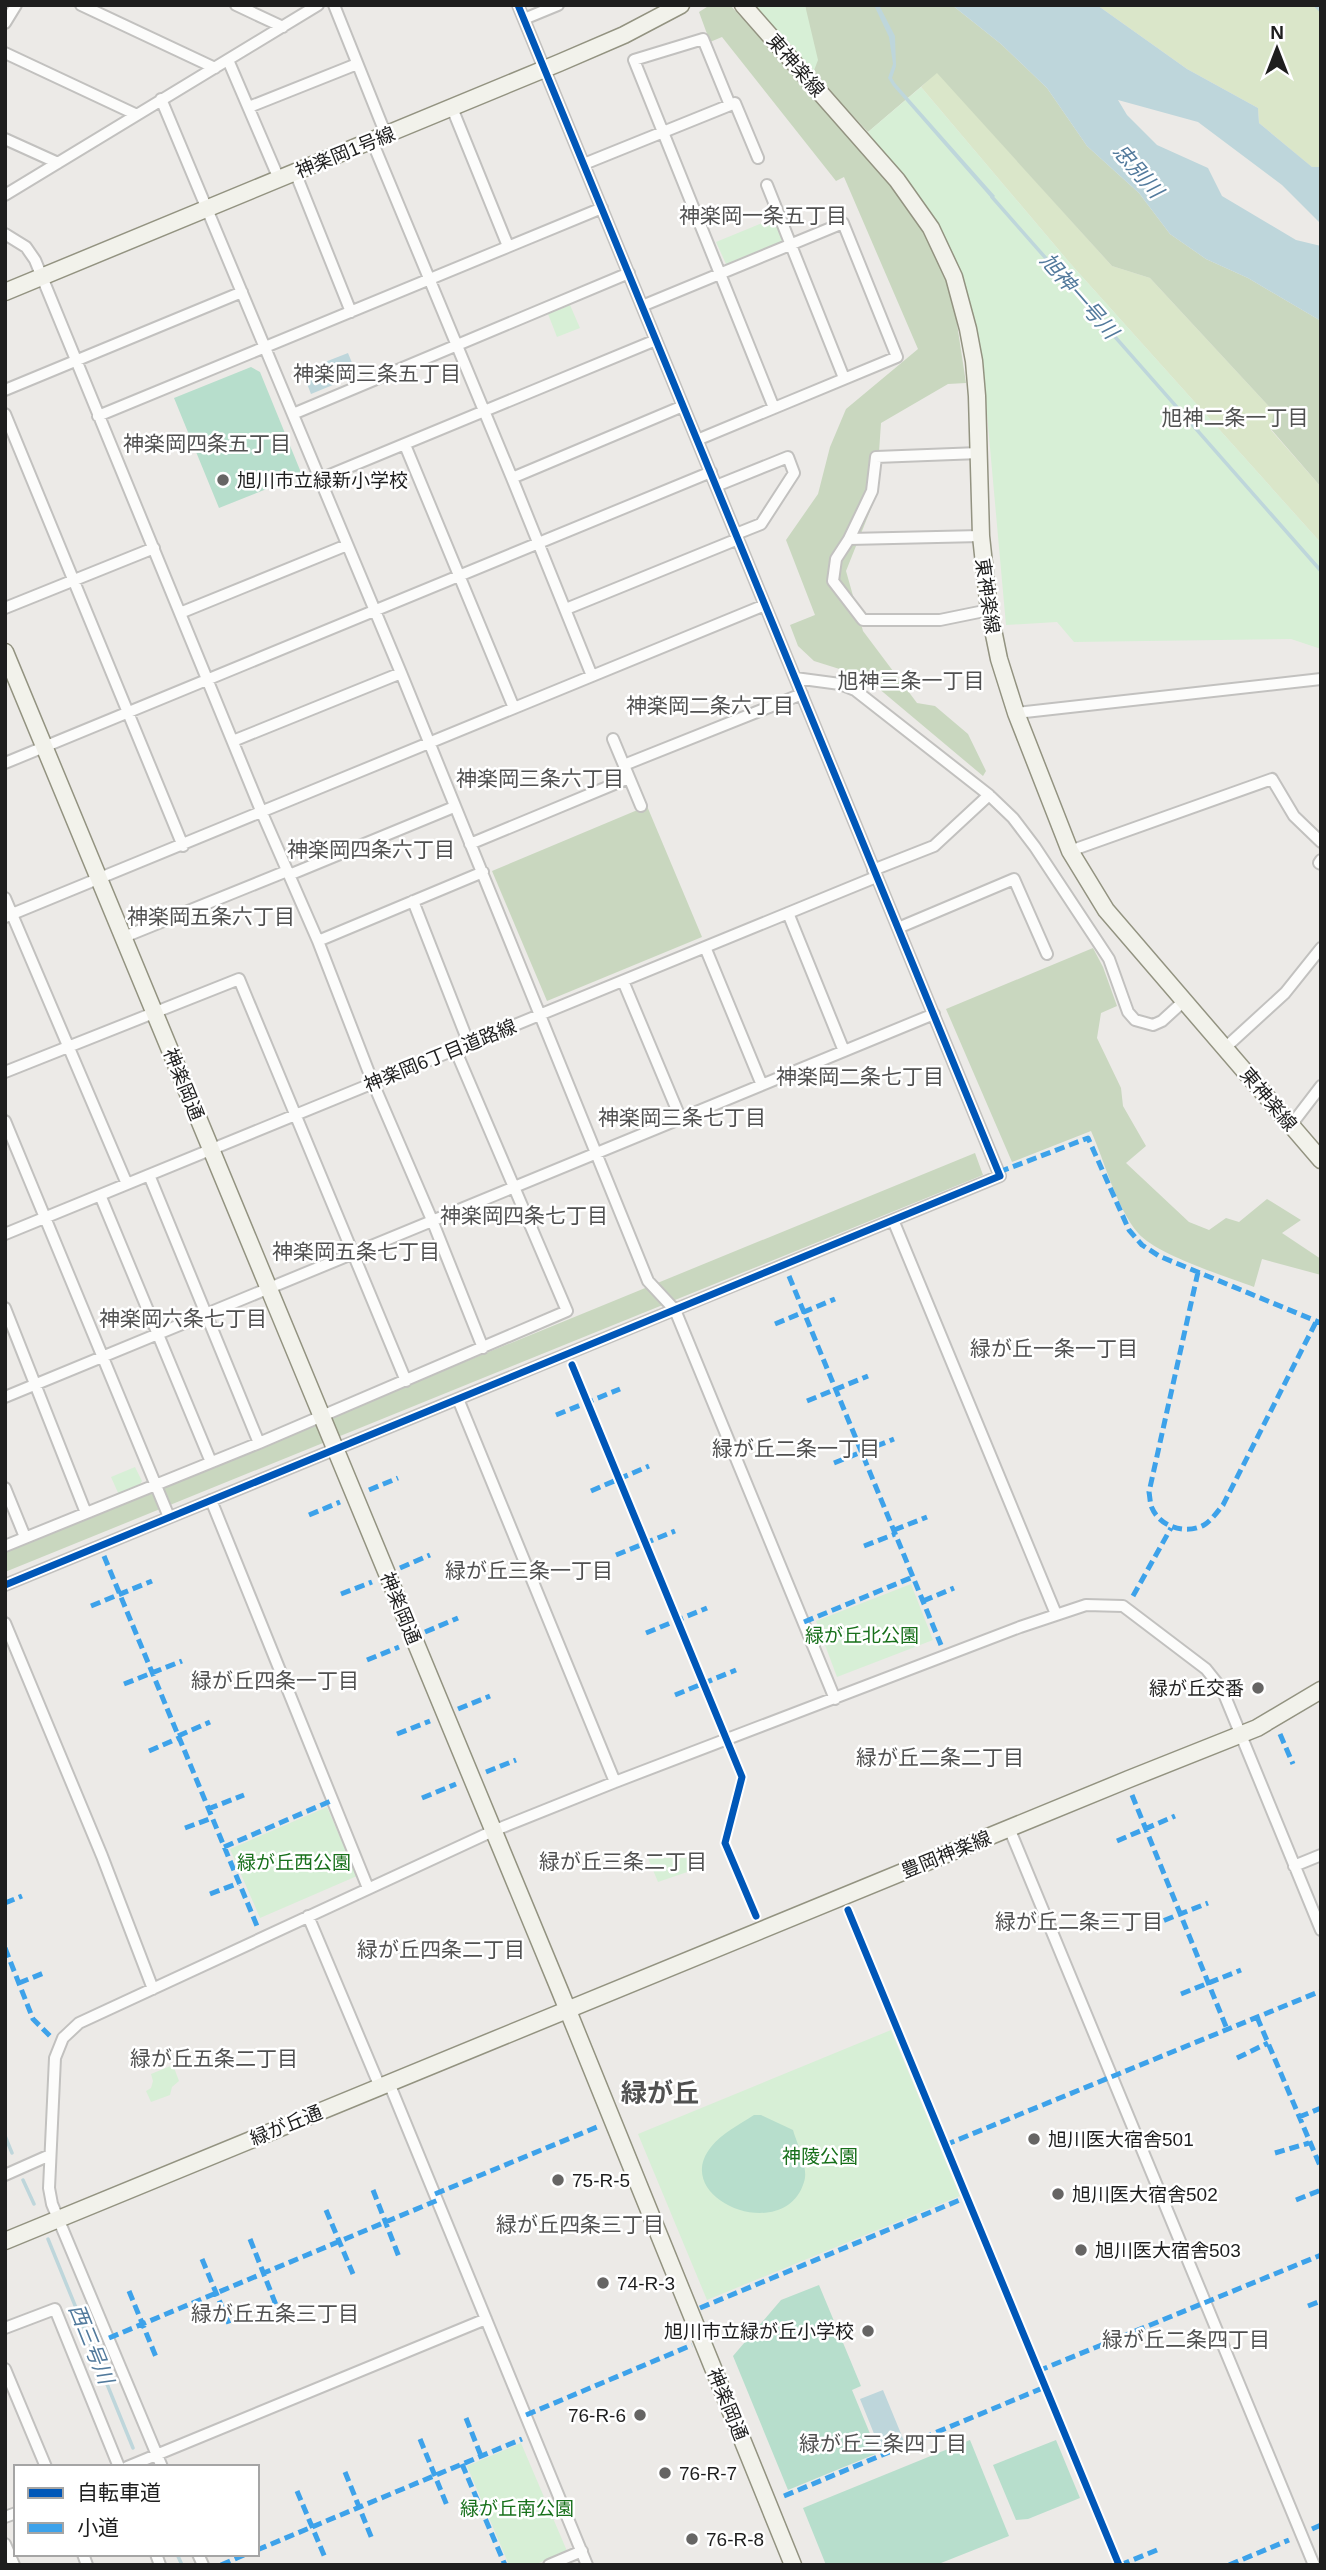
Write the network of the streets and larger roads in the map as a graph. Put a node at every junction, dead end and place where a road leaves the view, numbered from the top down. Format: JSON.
{"nodes":[{"id":1,"x":16,"y":5,"type":"edge"},
{"id":2,"x":81,"y":5,"type":"edge"},
{"id":3,"x":236,"y":5,"type":"edge"},
{"id":4,"x":318,"y":5,"type":"edge"},
{"id":5,"x":334,"y":5,"type":"edge"},
{"id":6,"x":518,"y":5,"type":"edge"},
{"id":7,"x":558,"y":5,"type":"edge"},
{"id":8,"x":681,"y":5,"type":"edge"},
{"id":9,"x":743,"y":5,"type":"edge"},
{"id":10,"x":524,"y":19,"type":"junction"},
{"id":11,"x":5,"y":23,"type":"edge"},
{"id":12,"x":283,"y":27,"type":"junction"},
{"id":13,"x":5,"y":54,"type":"edge"},
{"id":14,"x":228,"y":60,"type":"junction"},
{"id":15,"x":357,"y":64,"type":"junction"},
{"id":16,"x":215,"y":68,"type":"junction"},
{"id":17,"x":544,"y":68,"type":"junction"},
{"id":18,"x":161,"y":99,"type":"junction"},
{"id":19,"x":730,"y":105,"type":"junction"},
{"id":20,"x":249,"y":107,"type":"junction"},
{"id":21,"x":452,"y":108,"type":"junction"},
{"id":22,"x":135,"y":114,"type":"junction"},
{"id":23,"x":664,"y":132,"type":"junction"},
{"id":24,"x":379,"y":138,"type":"junction"},
{"id":25,"x":5,"y":139,"type":"edge"},
{"id":26,"x":758,"y":158,"type":"dead end"},
{"id":27,"x":58,"y":163,"type":"junction"},
{"id":28,"x":584,"y":164,"type":"junction"},
{"id":29,"x":295,"y":172,"type":"junction"},
{"id":30,"x":279,"y":179,"type":"junction"},
{"id":31,"x":767,"y":185,"type":"dead end"},
{"id":32,"x":5,"y":195,"type":"edge"},
{"id":33,"x":208,"y":208,"type":"junction"},
{"id":34,"x":602,"y":208,"type":"junction"},
{"id":35,"x":5,"y":234,"type":"edge"},
{"id":36,"x":791,"y":245,"type":"junction"},
{"id":37,"x":508,"y":246,"type":"junction"},
{"id":38,"x":629,"y":273,"type":"junction"},
{"id":39,"x":722,"y":274,"type":"junction"},
{"id":40,"x":41,"y":277,"type":"junction"},
{"id":41,"x":429,"y":279,"type":"junction"},
{"id":42,"x":5,"y":292,"type":"edge"},
{"id":43,"x":242,"y":292,"type":"junction"},
{"id":44,"x":642,"y":306,"type":"junction"},
{"id":45,"x":351,"y":312,"type":"junction"},
{"id":46,"x":656,"y":340,"type":"junction"},
{"id":47,"x":456,"y":346,"type":"junction"},
{"id":48,"x":265,"y":347,"type":"junction"},
{"id":49,"x":76,"y":362,"type":"junction"},
{"id":50,"x":844,"y":378,"type":"junction"},
{"id":51,"x":5,"y":390,"type":"edge"},
{"id":52,"x":683,"y":406,"type":"junction"},
{"id":53,"x":774,"y":408,"type":"junction"},
{"id":54,"x":483,"y":412,"type":"junction"},
{"id":55,"x":5,"y":414,"type":"edge"},
{"id":56,"x":293,"y":414,"type":"junction"},
{"id":57,"x":98,"y":416,"type":"junction"},
{"id":58,"x":697,"y":440,"type":"junction"},
{"id":59,"x":405,"y":444,"type":"junction"},
{"id":60,"x":979,"y":453,"type":"junction"},
{"id":61,"x":711,"y":472,"type":"junction"},
{"id":62,"x":512,"y":478,"type":"junction"},
{"id":63,"x":320,"y":480,"type":"junction"},
{"id":64,"x":716,"y":486,"type":"junction"},
{"id":65,"x":981,"y":536,"type":"junction"},
{"id":66,"x":737,"y":537,"type":"junction"},
{"id":67,"x":849,"y":539,"type":"junction"},
{"id":68,"x":538,"y":544,"type":"junction"},
{"id":69,"x":347,"y":545,"type":"junction"},
{"id":70,"x":154,"y":548,"type":"junction"},
{"id":71,"x":459,"y":576,"type":"junction"},
{"id":72,"x":74,"y":580,"type":"junction"},
{"id":73,"x":765,"y":605,"type":"junction"},
{"id":74,"x":5,"y":608,"type":"edge"},
{"id":75,"x":566,"y":609,"type":"junction"},
{"id":76,"x":989,"y":610,"type":"junction"},
{"id":77,"x":374,"y":612,"type":"junction"},
{"id":78,"x":180,"y":613,"type":"junction"},
{"id":79,"x":5,"y":652,"type":"edge"},
{"id":80,"x":401,"y":673,"type":"junction"},
{"id":81,"x":592,"y":676,"type":"junction"},
{"id":82,"x":795,"y":678,"type":"junction"},
{"id":83,"x":1321,"y":678,"type":"edge"},
{"id":84,"x":208,"y":681,"type":"junction"},
{"id":85,"x":802,"y":694,"type":"junction"},
{"id":86,"x":514,"y":708,"type":"junction"},
{"id":87,"x":127,"y":712,"type":"junction"},
{"id":88,"x":1016,"y":713,"type":"junction"},
{"id":89,"x":613,"y":739,"type":"dead end"},
{"id":90,"x":233,"y":741,"type":"junction"},
{"id":91,"x":429,"y":743,"type":"junction"},
{"id":92,"x":45,"y":746,"type":"junction"},
{"id":93,"x":5,"y":763,"type":"edge"},
{"id":94,"x":624,"y":765,"type":"junction"},
{"id":95,"x":629,"y":778,"type":"junction"},
{"id":96,"x":989,"y":795,"type":"junction"},
{"id":97,"x":641,"y":806,"type":"dead end"},
{"id":98,"x":454,"y":807,"type":"junction"},
{"id":99,"x":262,"y":813,"type":"junction"},
{"id":100,"x":1321,"y":842,"type":"edge"},
{"id":101,"x":470,"y":844,"type":"junction"},
{"id":102,"x":183,"y":846,"type":"junction"},
{"id":103,"x":1070,"y":850,"type":"junction"},
{"id":104,"x":483,"y":872,"type":"junction"},
{"id":105,"x":288,"y":873,"type":"junction"},
{"id":106,"x":874,"y":874,"type":"junction"},
{"id":107,"x":99,"y":878,"type":"junction"},
{"id":108,"x":5,"y":898,"type":"edge"},
{"id":109,"x":413,"y":901,"type":"junction"},
{"id":110,"x":788,"y":913,"type":"junction"},
{"id":111,"x":9,"y":915,"type":"edge"},
{"id":112,"x":898,"y":928,"type":"junction"},
{"id":113,"x":124,"y":937,"type":"junction"},
{"id":114,"x":318,"y":942,"type":"junction"},
{"id":115,"x":705,"y":947,"type":"junction"},
{"id":116,"x":1321,"y":948,"type":"edge"},
{"id":117,"x":1047,"y":954,"type":"dead end"},
{"id":118,"x":623,"y":981,"type":"junction"},
{"id":119,"x":1185,"y":1000,"type":"junction"},
{"id":120,"x":155,"y":1012,"type":"junction"},
{"id":121,"x":540,"y":1014,"type":"junction"},
{"id":122,"x":934,"y":1014,"type":"junction"},
{"id":123,"x":469,"y":1044,"type":"junction"},
{"id":124,"x":68,"y":1046,"type":"junction"},
{"id":125,"x":1226,"y":1047,"type":"junction"},
{"id":126,"x":455,"y":1049,"type":"junction"},
{"id":127,"x":844,"y":1051,"type":"junction"},
{"id":128,"x":5,"y":1072,"type":"edge"},
{"id":129,"x":373,"y":1083,"type":"junction"},
{"id":130,"x":762,"y":1085,"type":"junction"},
{"id":131,"x":1321,"y":1086,"type":"edge"},
{"id":132,"x":295,"y":1115,"type":"junction"},
{"id":133,"x":680,"y":1117,"type":"junction"},
{"id":134,"x":5,"y":1121,"type":"edge"},
{"id":135,"x":1289,"y":1124,"type":"junction"},
{"id":136,"x":211,"y":1149,"type":"junction"},
{"id":137,"x":597,"y":1152,"type":"junction"},
{"id":138,"x":1321,"y":1160,"type":"edge"},
{"id":139,"x":149,"y":1175,"type":"junction"},
{"id":140,"x":127,"y":1184,"type":"junction"},
{"id":141,"x":515,"y":1185,"type":"junction"},
{"id":142,"x":100,"y":1195,"type":"junction"},
{"id":143,"x":45,"y":1217,"type":"junction"},
{"id":144,"x":432,"y":1220,"type":"junction"},
{"id":145,"x":893,"y":1220,"type":"junction"},
{"id":146,"x":5,"y":1234,"type":"edge"},
{"id":147,"x":353,"y":1253,"type":"junction"},
{"id":148,"x":268,"y":1288,"type":"junction"},
{"id":149,"x":5,"y":1308,"type":"edge"},
{"id":150,"x":675,"y":1310,"type":"junction"},
{"id":151,"x":207,"y":1313,"type":"junction"},
{"id":152,"x":158,"y":1334,"type":"junction"},
{"id":153,"x":483,"y":1348,"type":"junction"},
{"id":154,"x":103,"y":1357,"type":"junction"},
{"id":155,"x":406,"y":1381,"type":"junction"},
{"id":156,"x":36,"y":1384,"type":"junction"},
{"id":157,"x":5,"y":1397,"type":"edge"},
{"id":158,"x":458,"y":1399,"type":"junction"},
{"id":159,"x":321,"y":1416,"type":"junction"},
{"id":160,"x":259,"y":1443,"type":"junction"},
{"id":161,"x":336,"y":1450,"type":"junction"},
{"id":162,"x":211,"y":1462,"type":"junction"},
{"id":163,"x":156,"y":1485,"type":"junction"},
{"id":164,"x":5,"y":1488,"type":"edge"},
{"id":165,"x":211,"y":1500,"type":"junction"},
{"id":166,"x":86,"y":1513,"type":"junction"},
{"id":167,"x":169,"y":1517,"type":"junction"},
{"id":168,"x":25,"y":1537,"type":"junction"},
{"id":169,"x":5,"y":1546,"type":"edge"},
{"id":170,"x":5,"y":1585,"type":"edge"},
{"id":171,"x":1056,"y":1614,"type":"junction"},
{"id":172,"x":5,"y":1623,"type":"edge"},
{"id":173,"x":1321,"y":1690,"type":"edge"},
{"id":174,"x":835,"y":1699,"type":"junction"},
{"id":175,"x":1240,"y":1735,"type":"junction"},
{"id":176,"x":615,"y":1782,"type":"junction"},
{"id":177,"x":1009,"y":1828,"type":"junction"},
{"id":178,"x":493,"y":1831,"type":"junction"},
{"id":179,"x":1321,"y":1855,"type":"edge"},
{"id":180,"x":1294,"y":1866,"type":"junction"},
{"id":181,"x":368,"y":1888,"type":"junction"},
{"id":182,"x":308,"y":1916,"type":"junction"},
{"id":183,"x":1321,"y":1930,"type":"edge"},
{"id":184,"x":153,"y":1989,"type":"junction"},
{"id":185,"x":567,"y":2009,"type":"junction"},
{"id":186,"x":384,"y":2085,"type":"junction"},
{"id":187,"x":50,"y":2155,"type":"junction"},
{"id":188,"x":5,"y":2175,"type":"edge"},
{"id":189,"x":58,"y":2219,"type":"junction"},
{"id":190,"x":5,"y":2241,"type":"edge"},
{"id":191,"x":486,"y":2319,"type":"junction"},
{"id":192,"x":5,"y":2328,"type":"edge"},
{"id":193,"x":5,"y":2369,"type":"edge"},
{"id":194,"x":157,"y":2454,"type":"junction"},
{"id":195,"x":45,"y":2465,"type":"edge"},
{"id":196,"x":118,"y":2465,"type":"edge"},
{"id":197,"x":132,"y":2465,"type":"edge"},
{"id":198,"x":161,"y":2465,"type":"edge"},
{"id":199,"x":5,"y":2544,"type":"edge"},
{"id":200,"x":582,"y":2552,"type":"junction"},
{"id":201,"x":14,"y":2565,"type":"edge"},
{"id":202,"x":550,"y":2565,"type":"edge"},
{"id":203,"x":587,"y":2565,"type":"edge"},
{"id":204,"x":793,"y":2565,"type":"edge"},
{"id":205,"x":1314,"y":2565,"type":"edge"}],
"edges":[{"from":1,"to":11,"type":"street"},
{"from":2,"to":16,"type":"street"},
{"from":3,"to":12,"type":"street"},
{"from":4,"to":12,"type":"street"},
{"from":5,"to":15,"type":"street"},
{"from":6,"to":10,"type":"street"},
{"from":7,"to":10,"type":"street"},
{"from":8,"to":17,"type":"street","name":"神楽岡1号線"},
{"from":9,"to":60,"type":"street","name":"東神楽線"},
{"from":10,"to":17,"type":"street"},
{"from":12,"to":14,"type":"street"},
{"from":13,"to":22,"type":"street"},
{"from":14,"to":16,"type":"street"},
{"from":14,"to":20,"type":"street"},
{"from":15,"to":20,"type":"street"},
{"from":15,"to":24,"type":"street"},
{"from":16,"to":18,"type":"street"},
{"from":17,"to":21,"type":"street","name":"神楽岡1号線"},
{"from":17,"to":28,"type":"street"},
{"from":18,"to":22,"type":"street"},
{"from":18,"to":33,"type":"street"},
{"from":19,"to":23,"type":"street"},
{"from":19,"to":23,"type":"street"},
{"from":19,"to":26,"type":"street"},
{"from":20,"to":30,"type":"street"},
{"from":21,"to":24,"type":"street","name":"神楽岡1号線"},
{"from":21,"to":37,"type":"street"},
{"from":22,"to":27,"type":"street"},
{"from":23,"to":28,"type":"street"},
{"from":23,"to":39,"type":"street"},
{"from":24,"to":29,"type":"street","name":"神楽岡1号線"},
{"from":24,"to":41,"type":"street"},
{"from":25,"to":27,"type":"street"},
{"from":27,"to":32,"type":"street"},
{"from":28,"to":34,"type":"street"},
{"from":29,"to":30,"type":"street","name":"神楽岡1号線"},
{"from":29,"to":45,"type":"street"},
{"from":30,"to":33,"type":"street","name":"神楽岡1号線"},
{"from":31,"to":36,"type":"street"},
{"from":33,"to":40,"type":"street","name":"神楽岡1号線"},
{"from":33,"to":43,"type":"street"},
{"from":34,"to":37,"type":"street"},
{"from":34,"to":38,"type":"street"},
{"from":35,"to":40,"type":"street"},
{"from":36,"to":39,"type":"street"},
{"from":36,"to":50,"type":"street"},
{"from":36,"to":50,"type":"street"},
{"from":37,"to":41,"type":"street"},
{"from":38,"to":44,"type":"street"},
{"from":38,"to":47,"type":"street"},
{"from":39,"to":44,"type":"street"},
{"from":39,"to":53,"type":"street"},
{"from":40,"to":42,"type":"street","name":"神楽岡1号線"},
{"from":40,"to":49,"type":"street"},
{"from":41,"to":45,"type":"street"},
{"from":41,"to":47,"type":"street"},
{"from":43,"to":48,"type":"street"},
{"from":43,"to":49,"type":"street"},
{"from":44,"to":46,"type":"street"},
{"from":45,"to":48,"type":"street"},
{"from":46,"to":52,"type":"street"},
{"from":46,"to":54,"type":"street"},
{"from":47,"to":54,"type":"street"},
{"from":47,"to":56,"type":"street"},
{"from":48,"to":56,"type":"street"},
{"from":48,"to":57,"type":"street"},
{"from":49,"to":51,"type":"street"},
{"from":49,"to":57,"type":"street"},
{"from":50,"to":53,"type":"street"},
{"from":52,"to":58,"type":"street"},
{"from":52,"to":62,"type":"street"},
{"from":53,"to":58,"type":"street"},
{"from":54,"to":59,"type":"street"},
{"from":54,"to":62,"type":"street"},
{"from":55,"to":72,"type":"street"},
{"from":56,"to":63,"type":"street"},
{"from":57,"to":70,"type":"street"},
{"from":58,"to":61,"type":"street"},
{"from":59,"to":63,"type":"street"},
{"from":59,"to":71,"type":"street"},
{"from":60,"to":65,"type":"street","name":"東神楽線"},
{"from":60,"to":67,"type":"street"},
{"from":61,"to":64,"type":"street"},
{"from":61,"to":68,"type":"street"},
{"from":62,"to":68,"type":"street"},
{"from":63,"to":69,"type":"street"},
{"from":64,"to":66,"type":"street"},
{"from":64,"to":66,"type":"street"},
{"from":65,"to":67,"type":"street"},
{"from":65,"to":76,"type":"street","name":"東神楽線"},
{"from":66,"to":73,"type":"street"},
{"from":66,"to":75,"type":"street"},
{"from":67,"to":76,"type":"street"},
{"from":68,"to":71,"type":"street"},
{"from":68,"to":75,"type":"street"},
{"from":69,"to":77,"type":"street"},
{"from":69,"to":78,"type":"street"},
{"from":70,"to":72,"type":"street"},
{"from":70,"to":78,"type":"street"},
{"from":71,"to":77,"type":"street"},
{"from":71,"to":86,"type":"street"},
{"from":72,"to":74,"type":"street"},
{"from":72,"to":87,"type":"street"},
{"from":73,"to":81,"type":"street"},
{"from":73,"to":82,"type":"street"},
{"from":75,"to":81,"type":"street"},
{"from":76,"to":88,"type":"street","name":"東神楽線"},
{"from":77,"to":80,"type":"street"},
{"from":77,"to":84,"type":"street"},
{"from":78,"to":84,"type":"street"},
{"from":79,"to":92,"type":"street","name":"神楽岡通"},
{"from":80,"to":90,"type":"street"},
{"from":80,"to":91,"type":"street"},
{"from":81,"to":86,"type":"street"},
{"from":82,"to":85,"type":"street"},
{"from":82,"to":96,"type":"street"},
{"from":83,"to":88,"type":"street"},
{"from":84,"to":87,"type":"street"},
{"from":84,"to":90,"type":"street"},
{"from":85,"to":94,"type":"street"},
{"from":85,"to":106,"type":"street"},
{"from":86,"to":91,"type":"street"},
{"from":87,"to":92,"type":"street"},
{"from":87,"to":102,"type":"street"},
{"from":88,"to":103,"type":"street","name":"東神楽線"},
{"from":89,"to":94,"type":"street"},
{"from":90,"to":99,"type":"street"},
{"from":91,"to":98,"type":"street"},
{"from":91,"to":99,"type":"street"},
{"from":92,"to":93,"type":"street"},
{"from":92,"to":107,"type":"street","name":"神楽岡通"},
{"from":94,"to":95,"type":"street"},
{"from":95,"to":97,"type":"street"},
{"from":95,"to":101,"type":"street"},
{"from":96,"to":106,"type":"street","name":"神楽岡6丁目道路線"},
{"from":96,"to":119,"type":"street"},
{"from":98,"to":101,"type":"street"},
{"from":98,"to":105,"type":"street"},
{"from":99,"to":102,"type":"street"},
{"from":99,"to":105,"type":"street"},
{"from":100,"to":103,"type":"street"},
{"from":101,"to":104,"type":"street"},
{"from":102,"to":107,"type":"street"},
{"from":103,"to":119,"type":"street","name":"東神楽線"},
{"from":104,"to":109,"type":"street"},
{"from":104,"to":121,"type":"street"},
{"from":105,"to":113,"type":"street"},
{"from":105,"to":114,"type":"street"},
{"from":106,"to":110,"type":"street","name":"神楽岡6丁目道路線"},
{"from":106,"to":112,"type":"street"},
{"from":107,"to":111,"type":"street"},
{"from":107,"to":113,"type":"street","name":"神楽岡通"},
{"from":108,"to":111,"type":"street"},
{"from":109,"to":114,"type":"street"},
{"from":109,"to":123,"type":"street"},
{"from":110,"to":115,"type":"street","name":"神楽岡6丁目道路線"},
{"from":110,"to":127,"type":"street"},
{"from":111,"to":124,"type":"street"},
{"from":112,"to":117,"type":"street"},
{"from":112,"to":122,"type":"street"},
{"from":113,"to":120,"type":"street","name":"神楽岡通"},
{"from":114,"to":129,"type":"street"},
{"from":115,"to":118,"type":"street","name":"神楽岡6丁目道路線"},
{"from":115,"to":130,"type":"street"},
{"from":116,"to":125,"type":"street"},
{"from":118,"to":121,"type":"street","name":"神楽岡6丁目道路線"},
{"from":118,"to":133,"type":"street"},
{"from":119,"to":125,"type":"street","name":"東神楽線"},
{"from":120,"to":124,"type":"street"},
{"from":120,"to":132,"type":"street"},
{"from":120,"to":136,"type":"street","name":"神楽岡通"},
{"from":121,"to":123,"type":"street","name":"神楽岡6丁目道路線"},
{"from":121,"to":137,"type":"street"},
{"from":122,"to":127,"type":"street"},
{"from":122,"to":145,"type":"street"},
{"from":123,"to":126,"type":"street","name":"神楽岡6丁目道路線"},
{"from":124,"to":128,"type":"street"},
{"from":124,"to":140,"type":"street"},
{"from":125,"to":135,"type":"street","name":"東神楽線"},
{"from":126,"to":129,"type":"street","name":"神楽岡6丁目道路線"},
{"from":126,"to":141,"type":"street"},
{"from":127,"to":130,"type":"street"},
{"from":129,"to":132,"type":"street","name":"神楽岡6丁目道路線"},
{"from":129,"to":144,"type":"street"},
{"from":130,"to":133,"type":"street"},
{"from":131,"to":135,"type":"street"},
{"from":132,"to":136,"type":"street","name":"神楽岡6丁目道路線"},
{"from":132,"to":147,"type":"street"},
{"from":133,"to":137,"type":"street"},
{"from":134,"to":143,"type":"street"},
{"from":135,"to":138,"type":"street","name":"東神楽線"},
{"from":136,"to":139,"type":"street","name":"神楽岡6丁目道路線"},
{"from":136,"to":148,"type":"street","name":"神楽岡通"},
{"from":137,"to":141,"type":"street"},
{"from":137,"to":150,"type":"street"},
{"from":139,"to":140,"type":"street","name":"神楽岡6丁目道路線"},
{"from":139,"to":151,"type":"street"},
{"from":140,"to":142,"type":"street","name":"神楽岡6丁目道路線"},
{"from":141,"to":144,"type":"street"},
{"from":141,"to":153,"type":"street"},
{"from":142,"to":143,"type":"street","name":"神楽岡6丁目道路線"},
{"from":142,"to":152,"type":"street"},
{"from":143,"to":146,"type":"street","name":"神楽岡6丁目道路線"},
{"from":143,"to":154,"type":"street"},
{"from":144,"to":147,"type":"street"},
{"from":144,"to":153,"type":"street"},
{"from":145,"to":150,"type":"street"},
{"from":145,"to":171,"type":"street"},
{"from":147,"to":148,"type":"street"},
{"from":147,"to":155,"type":"street"},
{"from":148,"to":151,"type":"street"},
{"from":148,"to":159,"type":"street","name":"神楽岡通"},
{"from":149,"to":156,"type":"street"},
{"from":150,"to":158,"type":"street"},
{"from":150,"to":174,"type":"street"},
{"from":151,"to":152,"type":"street"},
{"from":151,"to":160,"type":"street"},
{"from":152,"to":154,"type":"street"},
{"from":152,"to":162,"type":"street"},
{"from":153,"to":155,"type":"street"},
{"from":154,"to":156,"type":"street"},
{"from":154,"to":163,"type":"street"},
{"from":155,"to":159,"type":"street"},
{"from":156,"to":157,"type":"street"},
{"from":156,"to":166,"type":"street"},
{"from":158,"to":161,"type":"street"},
{"from":158,"to":176,"type":"street"},
{"from":159,"to":160,"type":"street"},
{"from":159,"to":161,"type":"street","name":"神楽岡通"},
{"from":160,"to":162,"type":"street"},
{"from":161,"to":165,"type":"street"},
{"from":161,"to":178,"type":"street","name":"神楽岡通"},
{"from":162,"to":163,"type":"street"},
{"from":163,"to":166,"type":"street"},
{"from":163,"to":167,"type":"street"},
{"from":164,"to":168,"type":"street"},
{"from":165,"to":167,"type":"street"},
{"from":165,"to":181,"type":"street"},
{"from":166,"to":168,"type":"street"},
{"from":167,"to":170,"type":"street"},
{"from":168,"to":169,"type":"street"},
{"from":171,"to":174,"type":"street"},
{"from":171,"to":175,"type":"street"},
{"from":172,"to":184,"type":"street"},
{"from":173,"to":175,"type":"street","name":"豊岡神楽線"},
{"from":174,"to":176,"type":"street"},
{"from":175,"to":177,"type":"street","name":"豊岡神楽線"},
{"from":175,"to":180,"type":"street"},
{"from":176,"to":178,"type":"street"},
{"from":177,"to":185,"type":"street","name":"豊岡神楽線"},
{"from":177,"to":205,"type":"street"},
{"from":178,"to":181,"type":"street"},
{"from":178,"to":185,"type":"street","name":"神楽岡通"},
{"from":179,"to":180,"type":"street"},
{"from":180,"to":183,"type":"street"},
{"from":181,"to":182,"type":"street"},
{"from":182,"to":184,"type":"street"},
{"from":182,"to":186,"type":"street"},
{"from":184,"to":187,"type":"street"},
{"from":185,"to":186,"type":"street","name":"緑が丘通"},
{"from":185,"to":204,"type":"street","name":"神楽岡通"},
{"from":186,"to":189,"type":"street","name":"緑が丘通"},
{"from":186,"to":191,"type":"street"},
{"from":187,"to":188,"type":"street"},
{"from":187,"to":189,"type":"street"},
{"from":189,"to":190,"type":"street","name":"緑が丘通"},
{"from":189,"to":194,"type":"street"},
{"from":191,"to":194,"type":"street"},
{"from":191,"to":200,"type":"street"},
{"from":192,"to":196,"type":"street"},
{"from":193,"to":195,"type":"street"},
{"from":194,"to":197,"type":"street"},
{"from":194,"to":198,"type":"street"},
{"from":199,"to":201,"type":"street"},
{"from":200,"to":202,"type":"street"},
{"from":200,"to":203,"type":"street"}]}
